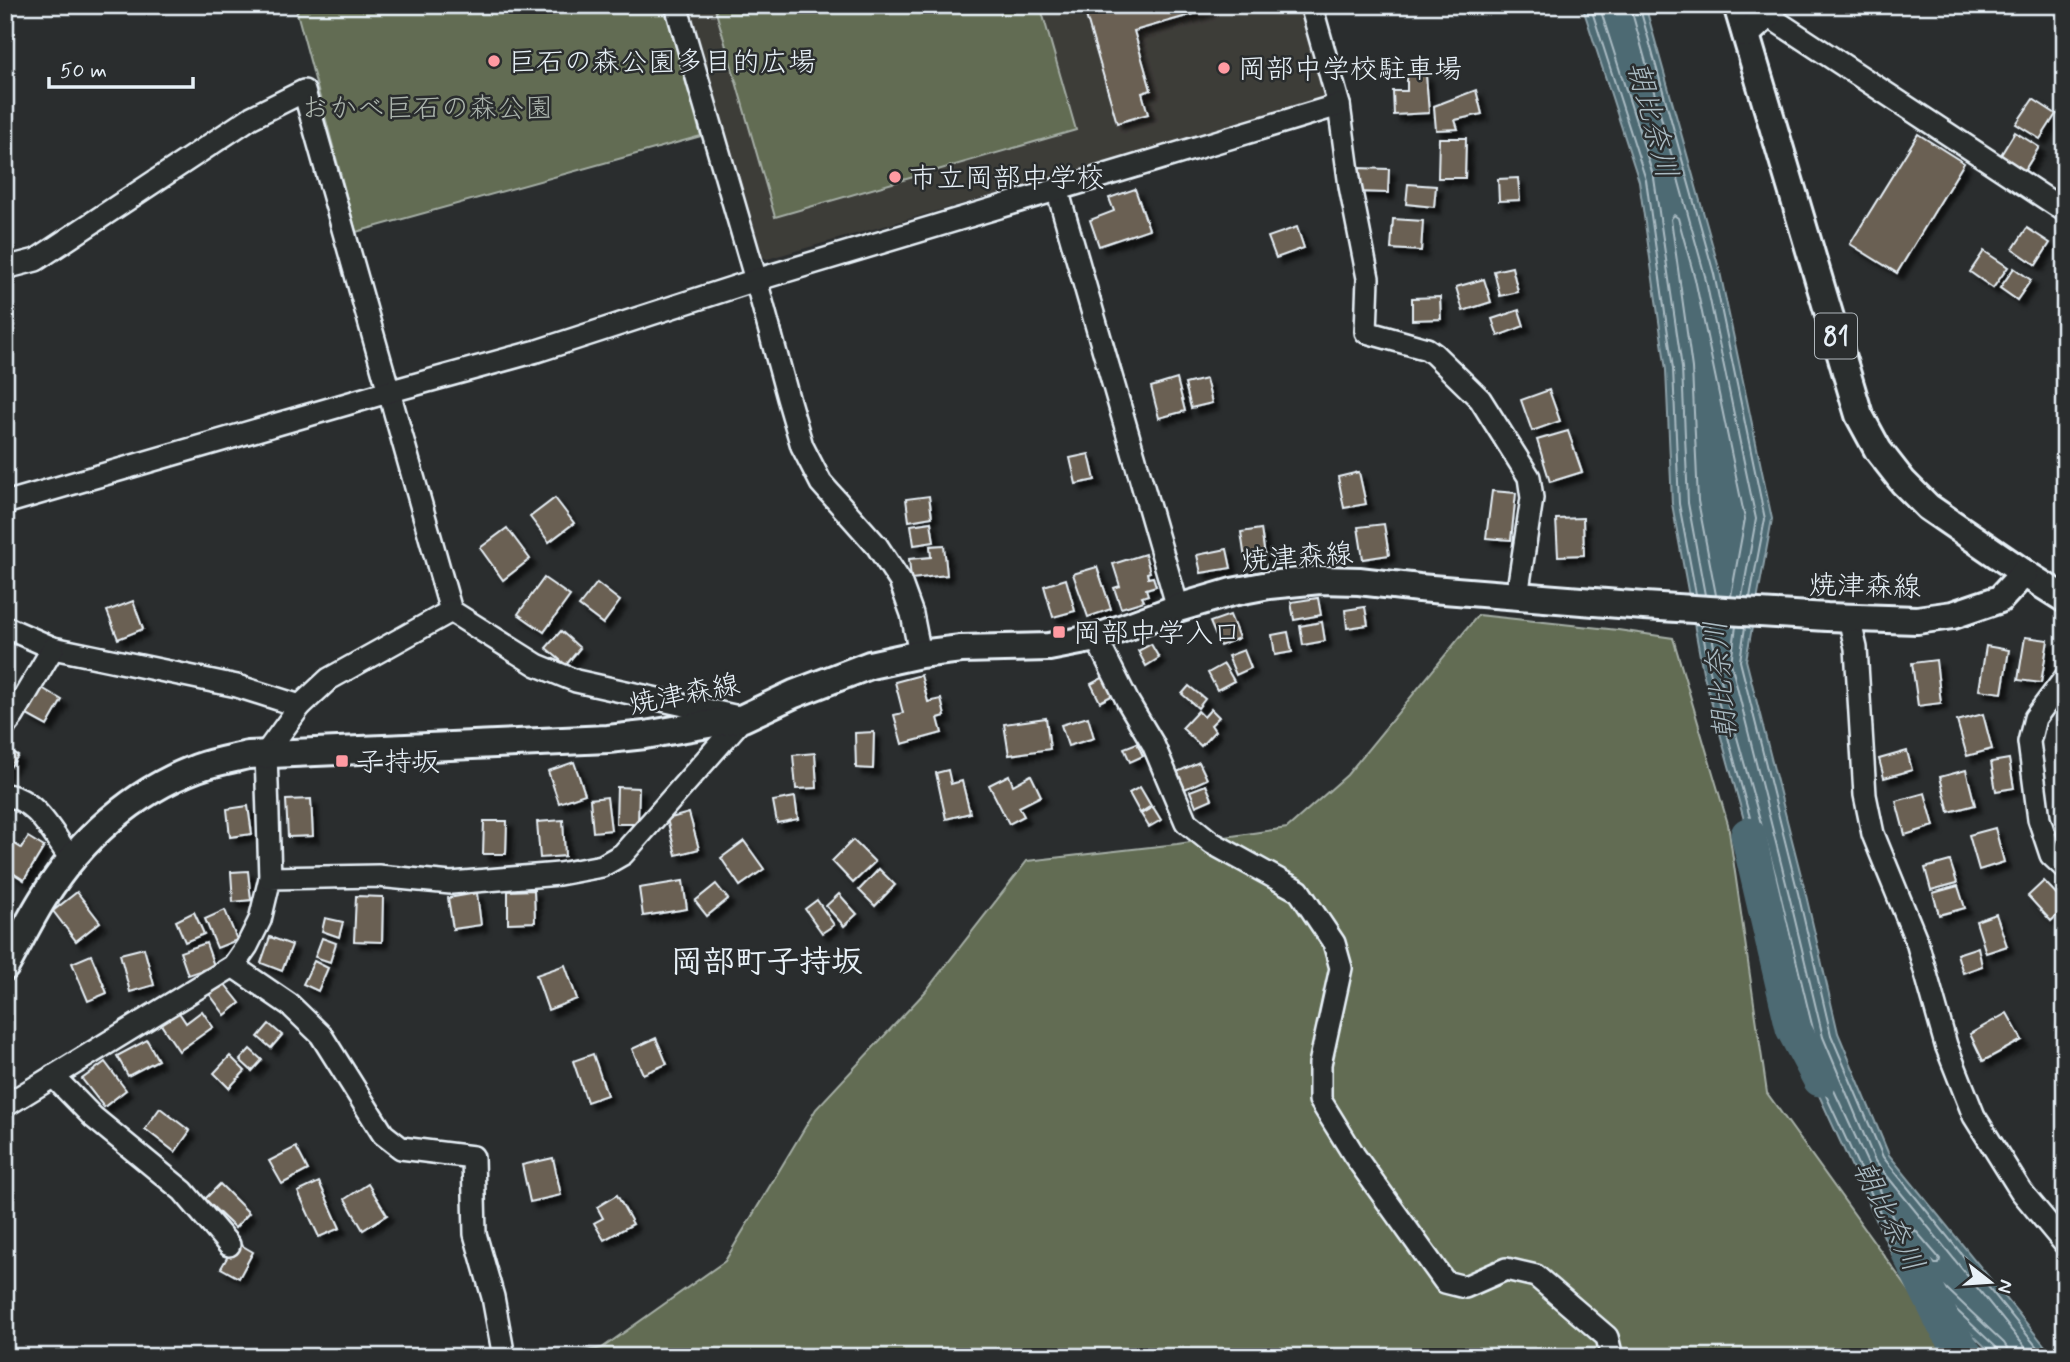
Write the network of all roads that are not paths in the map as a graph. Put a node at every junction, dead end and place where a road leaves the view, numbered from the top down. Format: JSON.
{"nodes":[{"id":1,"x":676,"y":5,"type":"edge"},
{"id":2,"x":1311,"y":5,"type":"edge"},
{"id":3,"x":1737,"y":5,"type":"edge"},
{"id":4,"x":1770,"y":10,"type":"edge"},
{"id":5,"x":1746,"y":34,"type":"junction"},
{"id":6,"x":1339,"y":105,"type":"junction"},
{"id":7,"x":1057,"y":189,"type":"junction"},
{"id":8,"x":2065,"y":211,"type":"edge"},
{"id":9,"x":5,"y":268,"type":"edge"},
{"id":10,"x":757,"y":280,"type":"junction"},
{"id":11,"x":388,"y":392,"type":"junction"},
{"id":12,"x":5,"y":503,"type":"edge"},
{"id":13,"x":2024,"y":573,"type":"junction"},
{"id":14,"x":1517,"y":596,"type":"junction"},
{"id":15,"x":2065,"y":599,"type":"edge"},
{"id":16,"x":1178,"y":608,"type":"junction"},
{"id":17,"x":451,"y":611,"type":"junction"},
{"id":18,"x":1838,"y":617,"type":"junction"},
{"id":19,"x":5,"y":627,"type":"edge"},
{"id":20,"x":1096,"y":639,"type":"junction"},
{"id":21,"x":53,"y":648,"type":"junction"},
{"id":22,"x":920,"y":654,"type":"junction"},
{"id":23,"x":2065,"y":678,"type":"edge"},
{"id":24,"x":300,"y":706,"type":"junction"},
{"id":25,"x":743,"y":718,"type":"junction"},
{"id":26,"x":5,"y":726,"type":"edge"},
{"id":27,"x":265,"y":753,"type":"junction"},
{"id":28,"x":5,"y":795,"type":"edge"},
{"id":29,"x":71,"y":859,"type":"junction"},
{"id":30,"x":2065,"y":868,"type":"edge"},
{"id":31,"x":270,"y":878,"type":"junction"},
{"id":32,"x":233,"y":966,"type":"junction"},
{"id":33,"x":5,"y":967,"type":"edge"},
{"id":34,"x":52,"y":1076,"type":"junction"},
{"id":35,"x":5,"y":1106,"type":"edge"},
{"id":36,"x":2065,"y":1244,"type":"edge"},
{"id":37,"x":229,"y":1245,"type":"dead end"},
{"id":38,"x":504,"y":1357,"type":"edge"},
{"id":39,"x":1612,"y":1357,"type":"edge"}],
"edges":[{"from":1,"to":10,"type":"street"},
{"from":2,"to":6,"type":"street"},
{"from":3,"to":5,"type":"main road"},
{"from":4,"to":5,"type":"main road"},
{"from":4,"to":8,"type":"street"},
{"from":5,"to":13,"type":"main road","number":"81"},
{"from":6,"to":7,"type":"street"},
{"from":6,"to":14,"type":"street"},
{"from":7,"to":10,"type":"street"},
{"from":7,"to":16,"type":"street"},
{"from":9,"to":11,"type":"street"},
{"from":10,"to":11,"type":"street"},
{"from":10,"to":22,"type":"street"},
{"from":11,"to":12,"type":"street"},
{"from":11,"to":17,"type":"street"},
{"from":13,"to":15,"type":"main road"},
{"from":13,"to":18,"type":"main road","name":"焼津森線"},
{"from":14,"to":16,"type":"main road","name":"焼津森線"},
{"from":14,"to":18,"type":"main road","name":"焼津森線"},
{"from":16,"to":20,"type":"main road","name":"焼津森線"},
{"from":17,"to":24,"type":"street"},
{"from":17,"to":25,"type":"street"},
{"from":18,"to":36,"type":"street"},
{"from":19,"to":21,"type":"street"},
{"from":20,"to":22,"type":"main road","name":"焼津森線"},
{"from":20,"to":39,"type":"street"},
{"from":21,"to":24,"type":"street"},
{"from":21,"to":26,"type":"street"},
{"from":22,"to":25,"type":"main road","name":"焼津森線"},
{"from":23,"to":30,"type":"street"},
{"from":24,"to":27,"type":"street"},
{"from":25,"to":27,"type":"main road","name":"焼津森線"},
{"from":25,"to":31,"type":"street"},
{"from":27,"to":29,"type":"main road","name":"焼津森線"},
{"from":27,"to":31,"type":"street"},
{"from":28,"to":29,"type":"street"},
{"from":29,"to":33,"type":"main road","name":"焼津森線"},
{"from":31,"to":32,"type":"street"},
{"from":32,"to":34,"type":"street"},
{"from":32,"to":38,"type":"street"},
{"from":34,"to":35,"type":"street"},
{"from":34,"to":37,"type":"street"}]}
